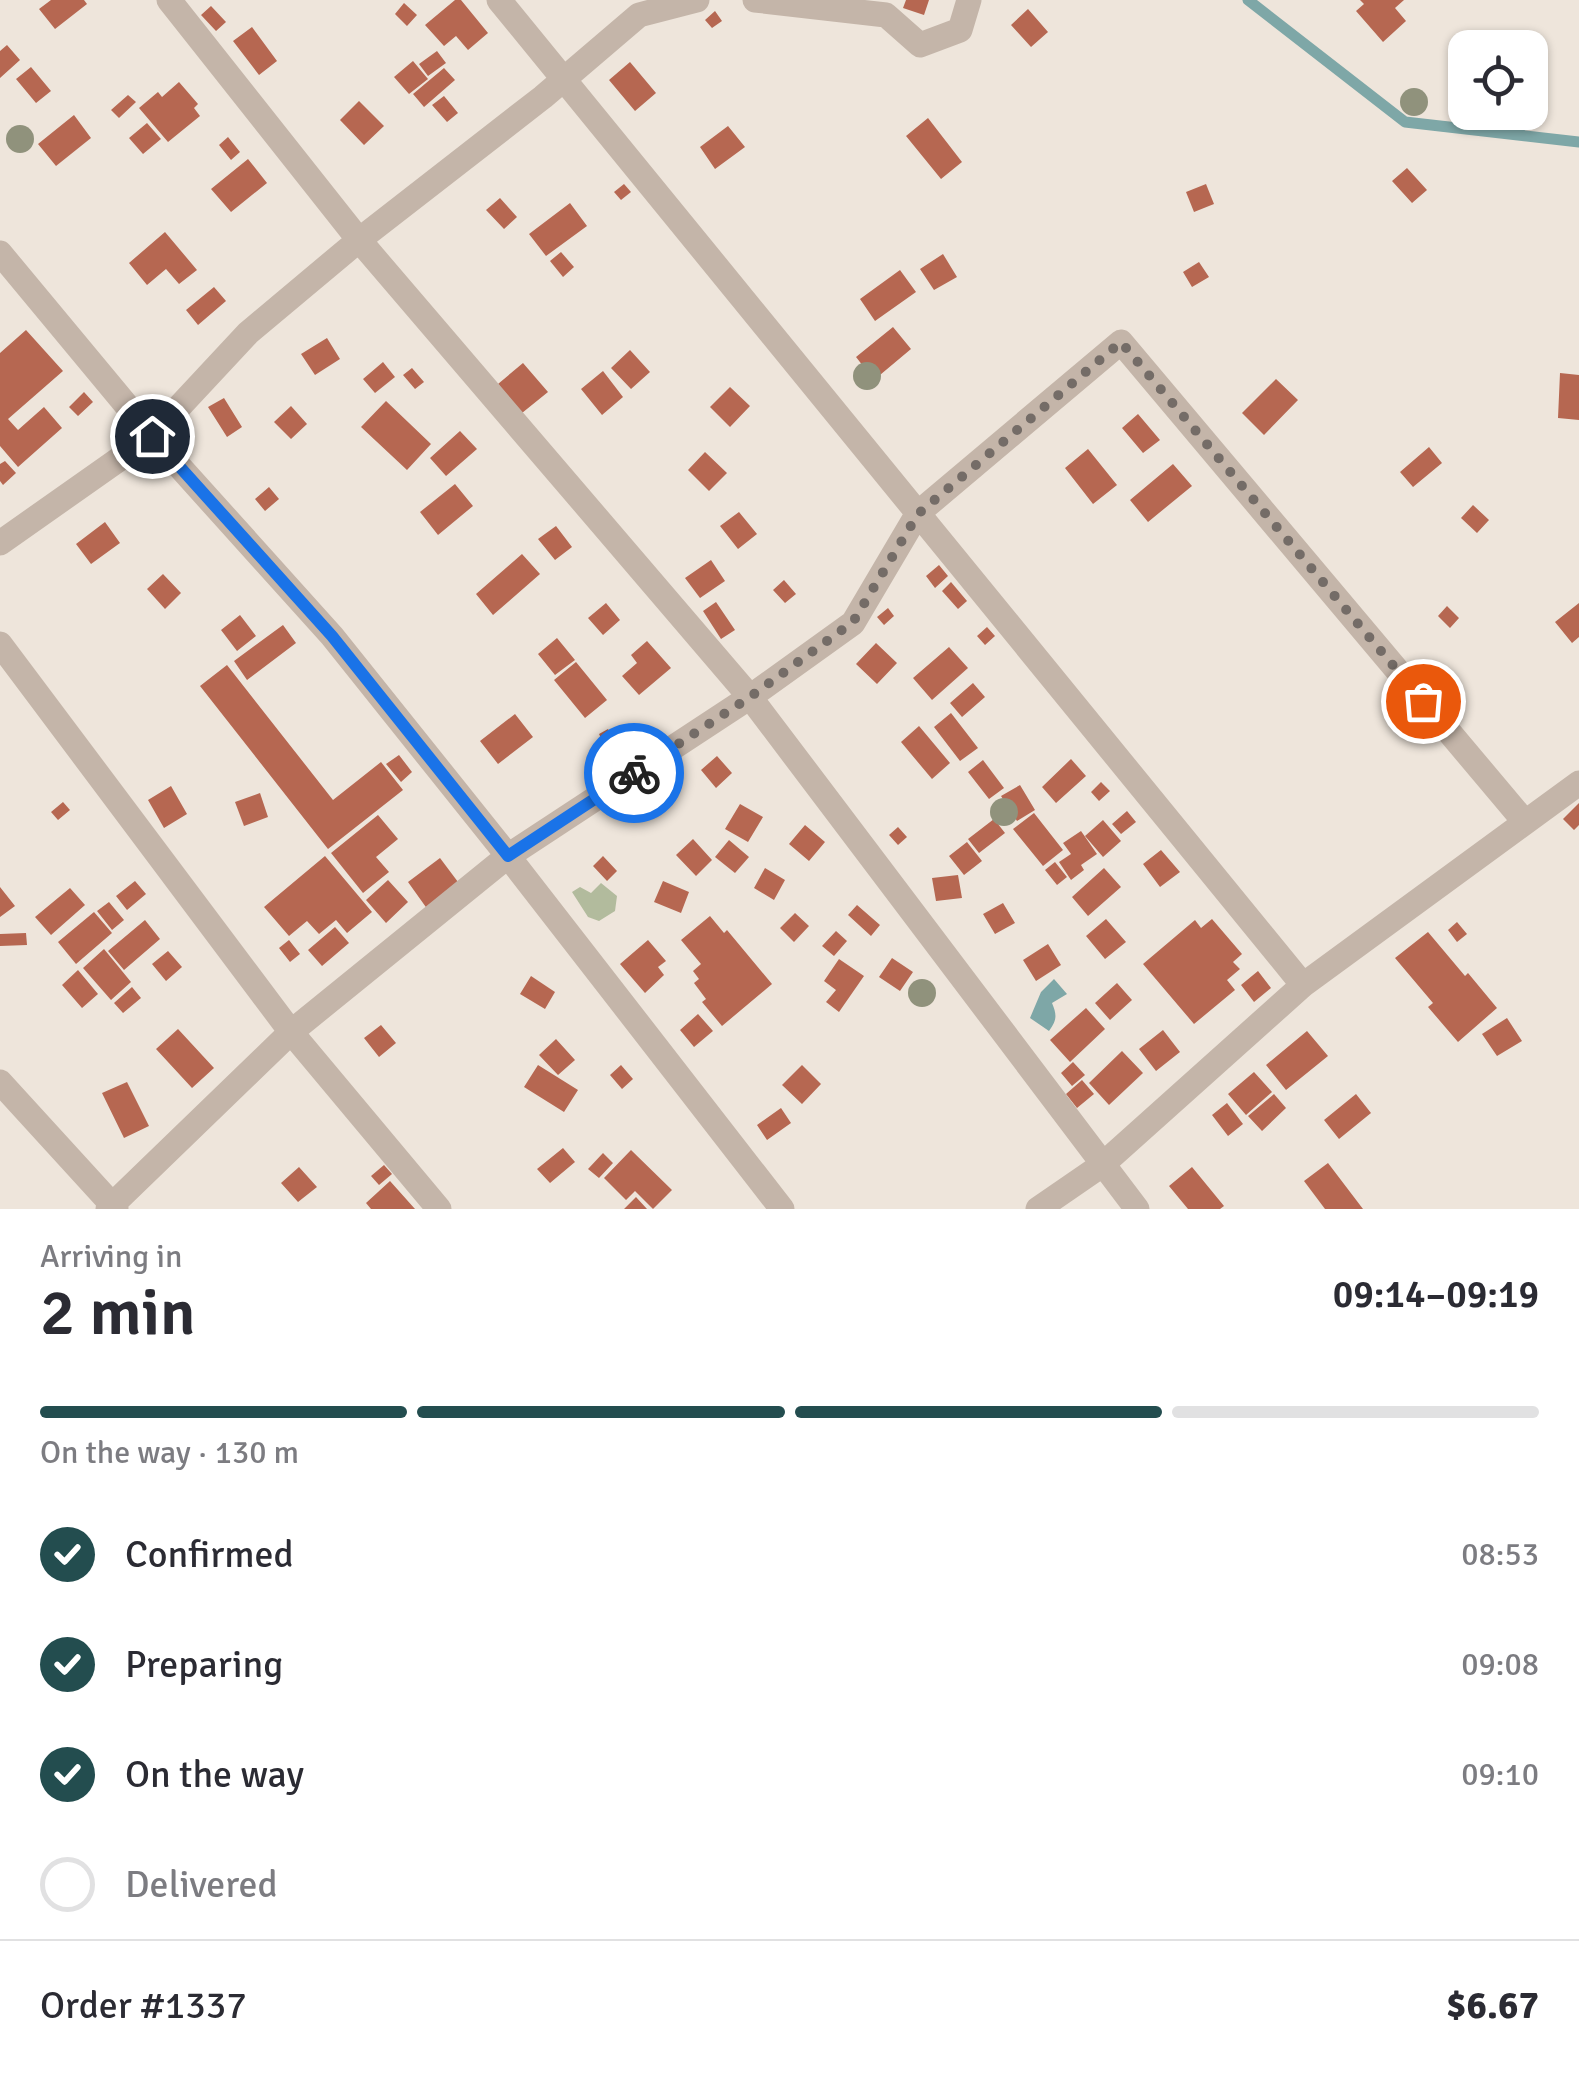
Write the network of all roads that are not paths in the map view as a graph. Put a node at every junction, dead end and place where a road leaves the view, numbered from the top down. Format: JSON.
{"nodes":[{"id":1,"x":169,"y":0,"type":"edge"},
{"id":2,"x":499,"y":0,"type":"edge"},
{"id":3,"x":696,"y":0,"type":"edge"},
{"id":4,"x":756,"y":0,"type":"edge"},
{"id":5,"x":970,"y":0,"type":"edge"},
{"id":6,"x":564,"y":80,"type":"junction"},
{"id":7,"x":359,"y":240,"type":"junction"},
{"id":8,"x":0,"y":253,"type":"edge"},
{"id":9,"x":152,"y":436,"type":"junction"},
{"id":10,"x":918,"y":514,"type":"junction"},
{"id":11,"x":0,"y":543,"type":"edge"},
{"id":12,"x":0,"y":644,"type":"edge"},
{"id":13,"x":750,"y":697,"type":"junction"},
{"id":14,"x":1579,"y":783,"type":"edge"},
{"id":15,"x":1524,"y":821,"type":"junction"},
{"id":16,"x":508,"y":856,"type":"junction"},
{"id":17,"x":1303,"y":985,"type":"junction"},
{"id":18,"x":290,"y":1032,"type":"junction"},
{"id":19,"x":0,"y":1082,"type":"edge"},
{"id":20,"x":1102,"y":1165,"type":"junction"},
{"id":21,"x":112,"y":1208,"type":"edge"},
{"id":22,"x":440,"y":1209,"type":"edge"},
{"id":23,"x":782,"y":1209,"type":"edge"},
{"id":24,"x":1038,"y":1209,"type":"edge"},
{"id":25,"x":1137,"y":1209,"type":"edge"}],
"edges":[{"from":1,"to":7,"type":"street"},
{"from":2,"to":6,"type":"street"},
{"from":3,"to":6,"type":"street"},
{"from":4,"to":5,"type":"street"},
{"from":6,"to":7,"type":"street"},
{"from":6,"to":10,"type":"street"},
{"from":7,"to":9,"type":"street"},
{"from":7,"to":13,"type":"street"},
{"from":8,"to":9,"type":"street"},
{"from":9,"to":11,"type":"street"},
{"from":9,"to":16,"type":"street"},
{"from":10,"to":13,"type":"street"},
{"from":10,"to":15,"type":"street"},
{"from":10,"to":17,"type":"street"},
{"from":12,"to":18,"type":"street"},
{"from":13,"to":16,"type":"street"},
{"from":13,"to":20,"type":"street"},
{"from":14,"to":15,"type":"street"},
{"from":15,"to":17,"type":"street"},
{"from":16,"to":18,"type":"street"},
{"from":16,"to":23,"type":"street"},
{"from":17,"to":20,"type":"street"},
{"from":18,"to":21,"type":"street"},
{"from":18,"to":22,"type":"street"},
{"from":19,"to":21,"type":"street"},
{"from":20,"to":24,"type":"street"},
{"from":20,"to":25,"type":"street"}]}
